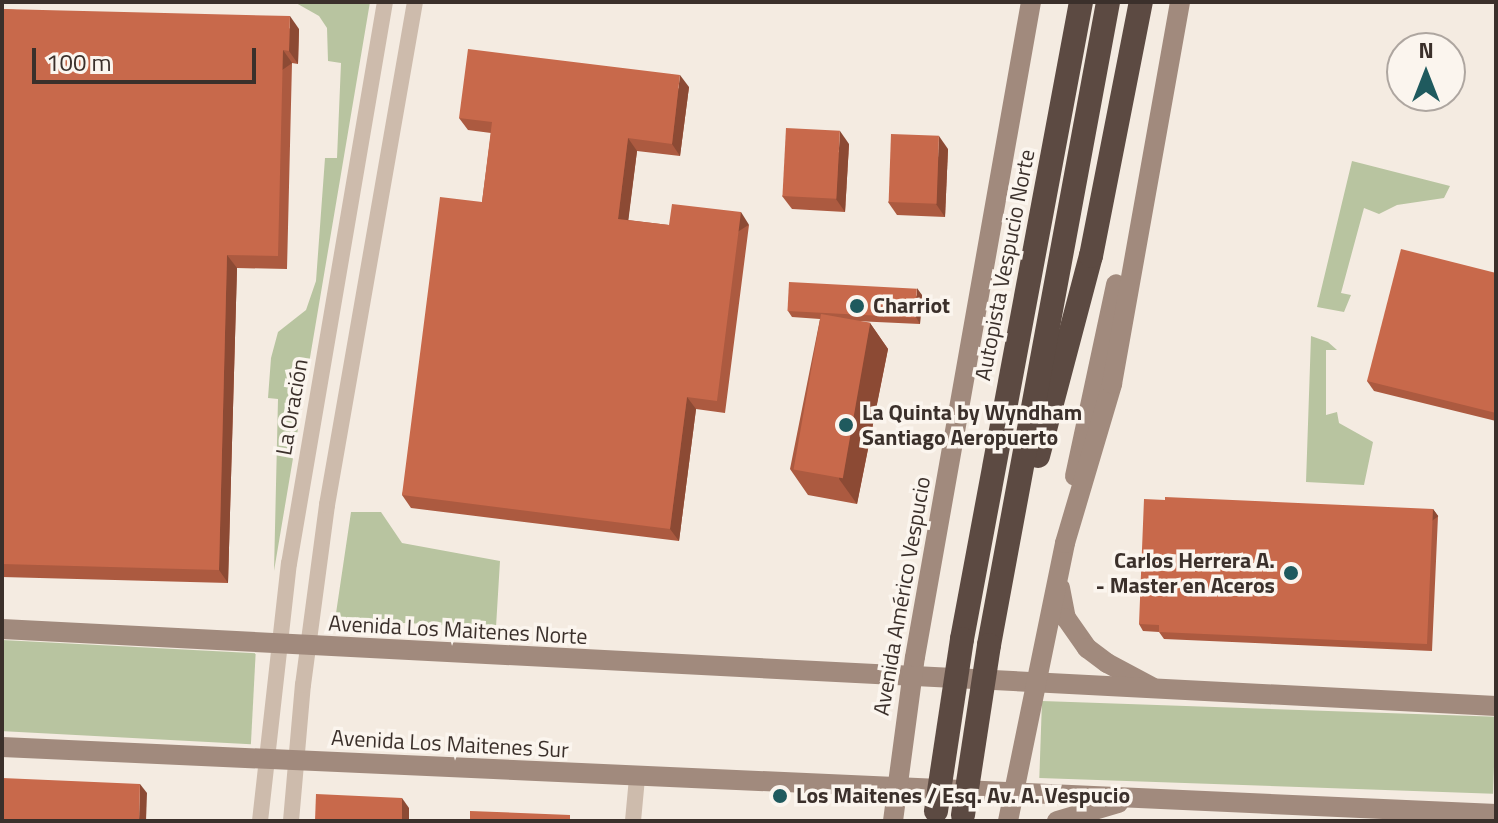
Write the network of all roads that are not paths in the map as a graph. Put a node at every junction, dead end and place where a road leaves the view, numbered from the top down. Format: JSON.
{"nodes":[{"id":1,"x":385,"y":2,"type":"edge"},
{"id":2,"x":415,"y":2,"type":"edge"},
{"id":3,"x":1031,"y":2,"type":"edge"},
{"id":4,"x":1108,"y":2,"type":"edge"},
{"id":5,"x":1180,"y":2,"type":"edge"},
{"id":6,"x":1141,"y":6,"type":"edge"},
{"id":7,"x":1080,"y":7,"type":"edge"},
{"id":8,"x":1006,"y":553,"type":"junction"},
{"id":9,"x":1058,"y":573,"type":"junction"},
{"id":10,"x":2,"y":629,"type":"edge"},
{"id":11,"x":279,"y":643,"type":"junction"},
{"id":12,"x":308,"y":647,"type":"junction"},
{"id":13,"x":911,"y":678,"type":"junction"},
{"id":14,"x":1035,"y":684,"type":"junction"},
{"id":15,"x":1159,"y":690,"type":"junction"},
{"id":16,"x":1496,"y":706,"type":"edge"},
{"id":17,"x":2,"y":747,"type":"edge"},
{"id":18,"x":265,"y":759,"type":"junction"},
{"id":19,"x":295,"y":760,"type":"junction"},
{"id":20,"x":637,"y":778,"type":"junction"},
{"id":21,"x":896,"y":789,"type":"junction"},
{"id":22,"x":1013,"y":791,"type":"junction"},
{"id":23,"x":1149,"y":797,"type":"junction"},
{"id":24,"x":1496,"y":814,"type":"edge"},
{"id":25,"x":936,"y":816,"type":"edge"},
{"id":26,"x":963,"y":818,"type":"edge"},
{"id":27,"x":260,"y":821,"type":"edge"},
{"id":28,"x":291,"y":821,"type":"edge"},
{"id":29,"x":633,"y":821,"type":"edge"},
{"id":30,"x":893,"y":821,"type":"edge"},
{"id":31,"x":1008,"y":821,"type":"edge"},
{"id":32,"x":1057,"y":821,"type":"edge"}],
"edges":[{"from":1,"to":11,"type":"street","name":"La Oración"},
{"from":2,"to":12,"type":"street"},
{"from":3,"to":13,"type":"street","name":"Avenida Américo Vespucio"},
{"from":4,"to":8,"type":"highway"},
{"from":5,"to":9,"type":"street"},
{"from":6,"to":8,"type":"highway"},
{"from":7,"to":25,"type":"highway","name":"Autopista Vespucio Norte","bridge":true},
{"from":8,"to":26,"type":"highway","bridge":true},
{"from":9,"to":14,"type":"street"},
{"from":9,"to":15,"type":"street"},
{"from":10,"to":11,"type":"street","name":"Avenida Los Maitenes Norte"},
{"from":11,"to":12,"type":"street","name":"Avenida Los Maitenes Norte"},
{"from":11,"to":18,"type":"street","name":"La Oración"},
{"from":12,"to":13,"type":"street","name":"Avenida Los Maitenes Norte"},
{"from":12,"to":19,"type":"street"},
{"from":13,"to":14,"type":"street","name":"Avenida Los Maitenes Norte"},
{"from":13,"to":21,"type":"street","name":"Avenida Américo Vespucio"},
{"from":14,"to":15,"type":"street","name":"Avenida Los Maitenes Norte"},
{"from":14,"to":22,"type":"street"},
{"from":15,"to":16,"type":"street","name":"Avenida Los Maitenes Norte"},
{"from":17,"to":18,"type":"street","name":"Avenida Los Maitenes Sur"},
{"from":18,"to":19,"type":"street","name":"Avenida Los Maitenes Sur"},
{"from":18,"to":27,"type":"street","name":"La Oración"},
{"from":19,"to":20,"type":"street","name":"Avenida Los Maitenes Sur"},
{"from":19,"to":28,"type":"street"},
{"from":20,"to":21,"type":"street","name":"Avenida Los Maitenes Sur"},
{"from":20,"to":29,"type":"street"},
{"from":21,"to":22,"type":"street","name":"Avenida Los Maitenes Sur"},
{"from":21,"to":30,"type":"street","name":"Avenida Américo Vespucio"},
{"from":22,"to":23,"type":"street","name":"Avenida Los Maitenes Sur"},
{"from":22,"to":31,"type":"street"},
{"from":23,"to":24,"type":"street"},
{"from":23,"to":32,"type":"street"}]}
